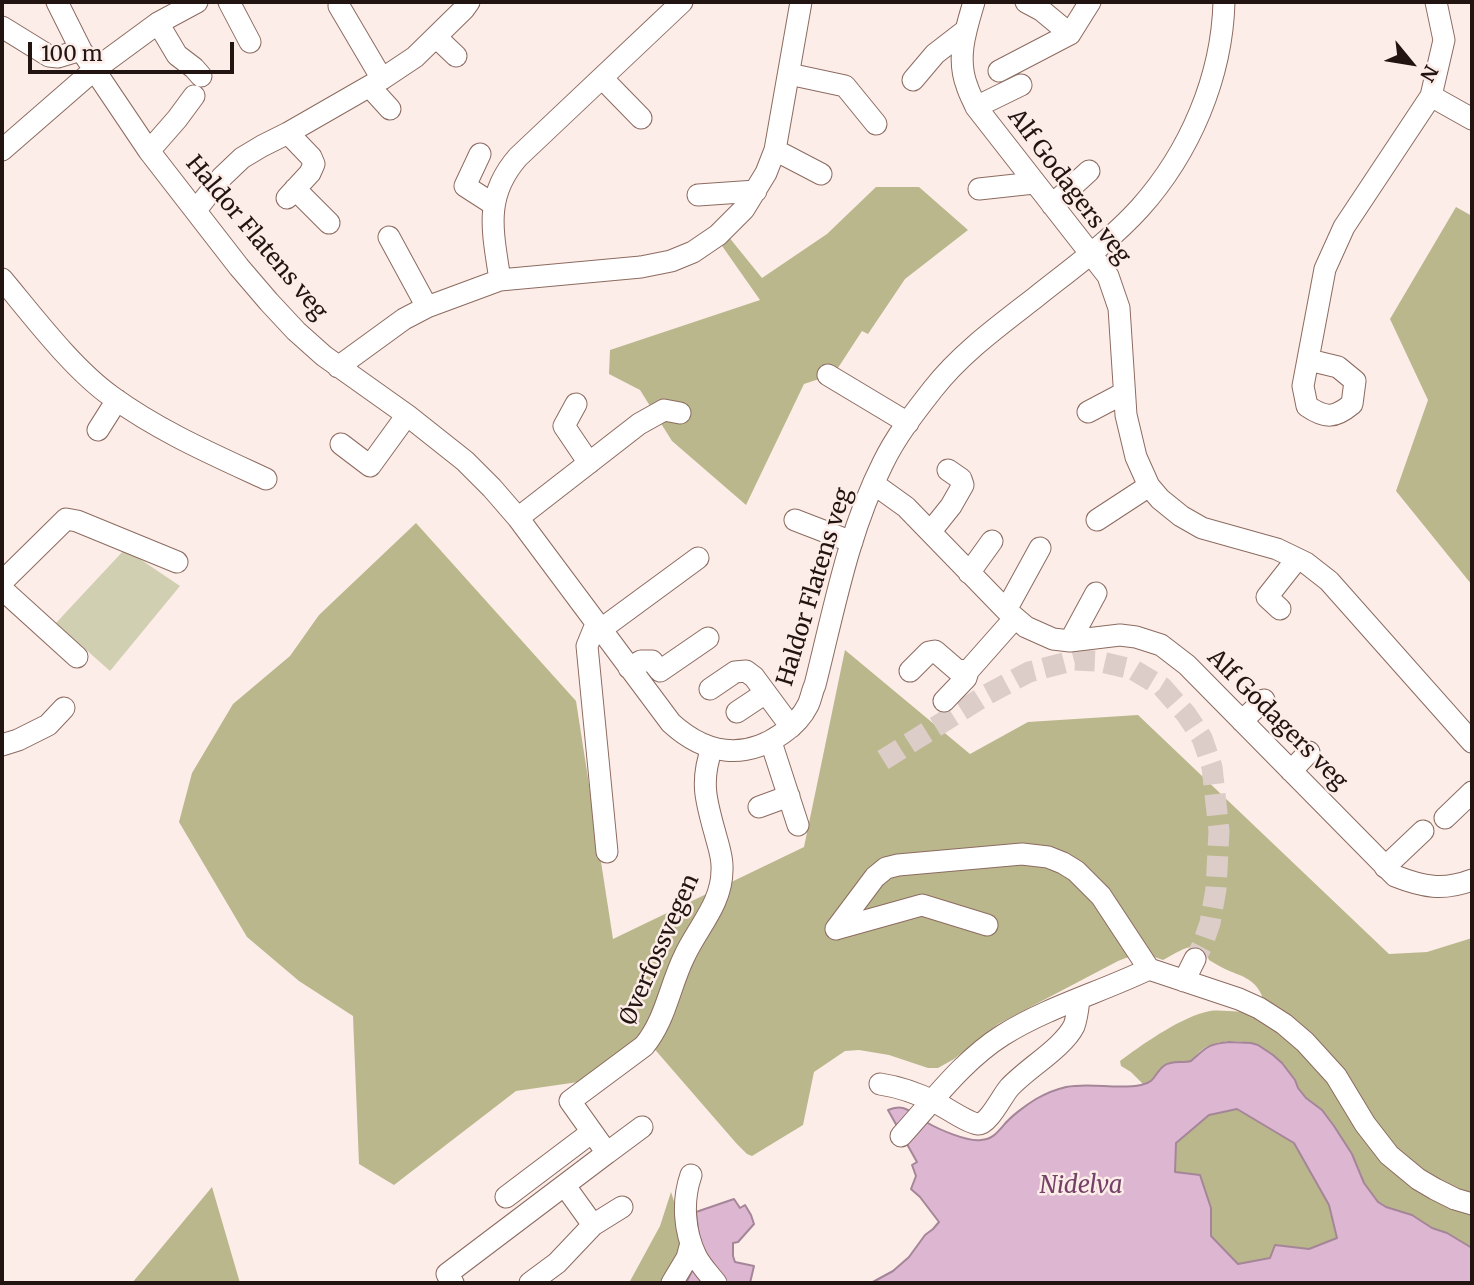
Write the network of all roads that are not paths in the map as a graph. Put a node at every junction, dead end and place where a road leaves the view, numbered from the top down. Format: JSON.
{"nodes":[{"id":1,"x":57,"y":2,"type":"edge"},
{"id":2,"x":197,"y":2,"type":"edge"},
{"id":3,"x":229,"y":2,"type":"edge"},
{"id":4,"x":469,"y":2,"type":"edge"},
{"id":5,"x":682,"y":2,"type":"edge"},
{"id":6,"x":801,"y":2,"type":"edge"},
{"id":7,"x":974,"y":2,"type":"edge"},
{"id":8,"x":1026,"y":2,"type":"edge"},
{"id":9,"x":1090,"y":2,"type":"edge"},
{"id":10,"x":1224,"y":2,"type":"edge"},
{"id":11,"x":1436,"y":2,"type":"edge"},
{"id":12,"x":339,"y":6,"type":"dead end"},
{"id":13,"x":158,"y":23,"type":"junction"},
{"id":14,"x":2,"y":27,"type":"edge"},
{"id":15,"x":966,"y":30,"type":"junction"},
{"id":16,"x":1070,"y":34,"type":"junction"},
{"id":17,"x":436,"y":37,"type":"junction"},
{"id":18,"x":250,"y":42,"type":"dead end"},
{"id":19,"x":81,"y":50,"type":"junction"},
{"id":20,"x":456,"y":56,"type":"dead end"},
{"id":21,"x":94,"y":70,"type":"junction"},
{"id":22,"x":999,"y":71,"type":"dead end"},
{"id":23,"x":789,"y":74,"type":"junction"},
{"id":24,"x":201,"y":76,"type":"dead end"},
{"id":25,"x":602,"y":78,"type":"junction"},
{"id":26,"x":912,"y":80,"type":"dead end"},
{"id":27,"x":376,"y":83,"type":"junction"},
{"id":28,"x":1021,"y":86,"type":"dead end"},
{"id":29,"x":194,"y":96,"type":"dead end"},
{"id":30,"x":1431,"y":96,"type":"junction"},
{"id":31,"x":976,"y":107,"type":"junction"},
{"id":32,"x":390,"y":109,"type":"dead end"},
{"id":33,"x":641,"y":118,"type":"dead end"},
{"id":34,"x":1472,"y":119,"type":"edge"},
{"id":35,"x":876,"y":124,"type":"dead end"},
{"id":36,"x":288,"y":133,"type":"junction"},
{"id":37,"x":2,"y":150,"type":"edge"},
{"id":38,"x":775,"y":150,"type":"junction"},
{"id":39,"x":149,"y":151,"type":"junction"},
{"id":40,"x":480,"y":154,"type":"dead end"},
{"id":41,"x":1089,"y":171,"type":"dead end"},
{"id":42,"x":821,"y":174,"type":"dead end"},
{"id":43,"x":1034,"y":183,"type":"junction"},
{"id":44,"x":979,"y":189,"type":"dead end"},
{"id":45,"x":756,"y":191,"type":"junction"},
{"id":46,"x":698,"y":195,"type":"dead end"},
{"id":47,"x":494,"y":204,"type":"junction"},
{"id":48,"x":1052,"y":205,"type":"junction"},
{"id":49,"x":195,"y":210,"type":"junction"},
{"id":50,"x":329,"y":223,"type":"dead end"},
{"id":51,"x":389,"y":237,"type":"dead end"},
{"id":52,"x":1091,"y":254,"type":"junction"},
{"id":53,"x":2,"y":279,"type":"edge"},
{"id":54,"x":500,"y":280,"type":"junction"},
{"id":55,"x":427,"y":307,"type":"junction"},
{"id":56,"x":1309,"y":360,"type":"dead end"},
{"id":57,"x":338,"y":367,"type":"junction"},
{"id":58,"x":828,"y":375,"type":"dead end"},
{"id":59,"x":1124,"y":393,"type":"junction"},
{"id":60,"x":117,"y":400,"type":"junction"},
{"id":61,"x":576,"y":404,"type":"dead end"},
{"id":62,"x":1088,"y":412,"type":"dead end"},
{"id":63,"x":680,"y":413,"type":"dead end"},
{"id":64,"x":407,"y":415,"type":"junction"},
{"id":65,"x":908,"y":423,"type":"junction"},
{"id":66,"x":98,"y":430,"type":"dead end"},
{"id":67,"x":341,"y":444,"type":"dead end"},
{"id":68,"x":589,"y":463,"type":"junction"},
{"id":69,"x":948,"y":470,"type":"dead end"},
{"id":70,"x":266,"y":479,"type":"dead end"},
{"id":71,"x":874,"y":484,"type":"junction"},
{"id":72,"x":1149,"y":486,"type":"junction"},
{"id":73,"x":518,"y":518,"type":"junction"},
{"id":74,"x":795,"y":520,"type":"dead end"},
{"id":75,"x":1097,"y":520,"type":"dead end"},
{"id":76,"x":930,"y":531,"type":"junction"},
{"id":77,"x":992,"y":541,"type":"dead end"},
{"id":78,"x":852,"y":542,"type":"junction"},
{"id":79,"x":1040,"y":548,"type":"dead end"},
{"id":80,"x":698,"y":558,"type":"dead end"},
{"id":81,"x":1297,"y":559,"type":"junction"},
{"id":82,"x":177,"y":562,"type":"dead end"},
{"id":83,"x":969,"y":573,"type":"junction"},
{"id":84,"x":2,"y":582,"type":"edge"},
{"id":85,"x":2,"y":589,"type":"edge"},
{"id":86,"x":1096,"y":593,"type":"dead end"},
{"id":87,"x":1280,"y":610,"type":"dead end"},
{"id":88,"x":1010,"y":615,"type":"junction"},
{"id":89,"x":598,"y":627,"type":"junction"},
{"id":90,"x":708,"y":638,"type":"dead end"},
{"id":91,"x":1070,"y":641,"type":"junction"},
{"id":92,"x":77,"y":657,"type":"dead end"},
{"id":93,"x":629,"y":668,"type":"junction"},
{"id":94,"x":910,"y":671,"type":"dead end"},
{"id":95,"x":968,"y":671,"type":"junction"},
{"id":96,"x":710,"y":689,"type":"dead end"},
{"id":97,"x":764,"y":694,"type":"junction"},
{"id":98,"x":1265,"y":700,"type":"dead end"},
{"id":99,"x":944,"y":701,"type":"dead end"},
{"id":100,"x":64,"y":708,"type":"dead end"},
{"id":101,"x":737,"y":712,"type":"dead end"},
{"id":102,"x":1241,"y":721,"type":"junction"},
{"id":103,"x":791,"y":727,"type":"junction"},
{"id":104,"x":771,"y":742,"type":"junction"},
{"id":105,"x":1472,"y":742,"type":"edge"},
{"id":106,"x":2,"y":745,"type":"edge"},
{"id":107,"x":712,"y":748,"type":"junction"},
{"id":108,"x":1309,"y":752,"type":"dead end"},
{"id":109,"x":1291,"y":771,"type":"junction"},
{"id":110,"x":1472,"y":792,"type":"edge"},
{"id":111,"x":789,"y":796,"type":"junction"},
{"id":112,"x":759,"y":807,"type":"dead end"},
{"id":113,"x":1445,"y":818,"type":"dead end"},
{"id":114,"x":798,"y":825,"type":"dead end"},
{"id":115,"x":1423,"y":831,"type":"dead end"},
{"id":116,"x":607,"y":852,"type":"dead end"},
{"id":117,"x":1385,"y":867,"type":"junction"},
{"id":118,"x":1472,"y":880,"type":"edge"},
{"id":119,"x":986,"y":925,"type":"dead end"},
{"id":120,"x":1195,"y":960,"type":"tunnel mouth"},
{"id":121,"x":1149,"y":969,"type":"junction"},
{"id":122,"x":1184,"y":981,"type":"junction"},
{"id":123,"x":1079,"y":999,"type":"junction"},
{"id":124,"x":880,"y":1084,"type":"dead end"},
{"id":125,"x":930,"y":1104,"type":"junction"},
{"id":126,"x":642,"y":1127,"type":"dead end"},
{"id":127,"x":592,"y":1132,"type":"junction"},
{"id":128,"x":901,"y":1136,"type":"dead end"},
{"id":129,"x":607,"y":1153,"type":"junction"},
{"id":130,"x":691,"y":1175,"type":"dead end"},
{"id":131,"x":565,"y":1186,"type":"junction"},
{"id":132,"x":506,"y":1198,"type":"dead end"},
{"id":133,"x":1472,"y":1204,"type":"edge"},
{"id":134,"x":622,"y":1208,"type":"dead end"},
{"id":135,"x":593,"y":1226,"type":"junction"},
{"id":136,"x":694,"y":1251,"type":"junction"},
{"id":137,"x":453,"y":1283,"type":"edge"},
{"id":138,"x":530,"y":1283,"type":"edge"},
{"id":139,"x":672,"y":1283,"type":"edge"},
{"id":140,"x":716,"y":1283,"type":"edge"}],
"edges":[{"from":1,"to":19,"type":"street","name":"Haldor Flatens veg"},
{"from":2,"to":13,"type":"street"},
{"from":3,"to":18,"type":"street"},
{"from":4,"to":17,"type":"street"},
{"from":5,"to":25,"type":"street"},
{"from":6,"to":23,"type":"street"},
{"from":7,"to":15,"type":"street","name":"Alf Godagers veg"},
{"from":8,"to":16,"type":"street"},
{"from":9,"to":16,"type":"street"},
{"from":10,"to":52,"type":"street","name":"Haldor Flatens veg"},
{"from":11,"to":30,"type":"street"},
{"from":12,"to":27,"type":"street"},
{"from":13,"to":21,"type":"street"},
{"from":13,"to":24,"type":"street"},
{"from":14,"to":19,"type":"street"},
{"from":15,"to":26,"type":"street"},
{"from":15,"to":31,"type":"street","name":"Alf Godagers veg"},
{"from":16,"to":22,"type":"street"},
{"from":17,"to":20,"type":"street"},
{"from":17,"to":27,"type":"street"},
{"from":19,"to":21,"type":"street","name":"Haldor Flatens veg"},
{"from":21,"to":37,"type":"street"},
{"from":21,"to":39,"type":"street","name":"Haldor Flatens veg"},
{"from":23,"to":35,"type":"street"},
{"from":23,"to":38,"type":"street"},
{"from":25,"to":33,"type":"street"},
{"from":25,"to":47,"type":"street"},
{"from":27,"to":32,"type":"street"},
{"from":27,"to":36,"type":"street"},
{"from":28,"to":31,"type":"street"},
{"from":29,"to":39,"type":"street"},
{"from":30,"to":34,"type":"street"},
{"from":30,"to":56,"type":"street"},
{"from":31,"to":43,"type":"street","name":"Alf Godagers veg"},
{"from":36,"to":49,"type":"street"},
{"from":36,"to":50,"type":"street"},
{"from":38,"to":42,"type":"street"},
{"from":38,"to":45,"type":"street"},
{"from":39,"to":49,"type":"street","name":"Haldor Flatens veg"},
{"from":40,"to":47,"type":"street"},
{"from":41,"to":48,"type":"street"},
{"from":43,"to":44,"type":"street"},
{"from":43,"to":48,"type":"street","name":"Alf Godagers veg"},
{"from":45,"to":46,"type":"street"},
{"from":45,"to":54,"type":"street"},
{"from":47,"to":54,"type":"street"},
{"from":48,"to":52,"type":"street","name":"Alf Godagers veg"},
{"from":49,"to":57,"type":"street","name":"Haldor Flatens veg"},
{"from":51,"to":55,"type":"street"},
{"from":52,"to":59,"type":"street","name":"Alf Godagers veg"},
{"from":52,"to":65,"type":"street","name":"Haldor Flatens veg"},
{"from":53,"to":60,"type":"street"},
{"from":54,"to":55,"type":"street"},
{"from":55,"to":57,"type":"street"},
{"from":57,"to":64,"type":"street","name":"Haldor Flatens veg"},
{"from":58,"to":65,"type":"street"},
{"from":59,"to":62,"type":"street"},
{"from":59,"to":72,"type":"street","name":"Alf Godagers veg"},
{"from":60,"to":66,"type":"street"},
{"from":60,"to":70,"type":"street"},
{"from":61,"to":68,"type":"street"},
{"from":63,"to":68,"type":"street"},
{"from":64,"to":67,"type":"street"},
{"from":64,"to":73,"type":"street","name":"Haldor Flatens veg"},
{"from":65,"to":71,"type":"street","name":"Haldor Flatens veg"},
{"from":68,"to":73,"type":"street"},
{"from":69,"to":76,"type":"street"},
{"from":71,"to":76,"type":"street","name":"Alf Godagers veg"},
{"from":71,"to":78,"type":"street","name":"Haldor Flatens veg"},
{"from":72,"to":75,"type":"street"},
{"from":72,"to":81,"type":"street","name":"Alf Godagers veg"},
{"from":73,"to":89,"type":"street","name":"Haldor Flatens veg"},
{"from":74,"to":78,"type":"street"},
{"from":76,"to":83,"type":"street","name":"Alf Godagers veg"},
{"from":77,"to":83,"type":"street"},
{"from":78,"to":103,"type":"street","name":"Haldor Flatens veg"},
{"from":79,"to":88,"type":"street"},
{"from":80,"to":89,"type":"street"},
{"from":81,"to":87,"type":"street"},
{"from":81,"to":105,"type":"street","name":"Alf Godagers veg"},
{"from":82,"to":84,"type":"street"},
{"from":83,"to":88,"type":"street","name":"Alf Godagers veg"},
{"from":85,"to":92,"type":"street"},
{"from":86,"to":91,"type":"street"},
{"from":88,"to":91,"type":"street","name":"Alf Godagers veg"},
{"from":88,"to":95,"type":"street"},
{"from":89,"to":93,"type":"street","name":"Haldor Flatens veg"},
{"from":89,"to":116,"type":"street"},
{"from":90,"to":93,"type":"street"},
{"from":91,"to":102,"type":"street","name":"Alf Godagers veg"},
{"from":93,"to":107,"type":"street","name":"Haldor Flatens veg"},
{"from":94,"to":95,"type":"street"},
{"from":95,"to":99,"type":"street"},
{"from":96,"to":97,"type":"street"},
{"from":97,"to":101,"type":"street"},
{"from":97,"to":103,"type":"street"},
{"from":98,"to":102,"type":"street"},
{"from":100,"to":106,"type":"street"},
{"from":102,"to":109,"type":"street","name":"Alf Godagers veg"},
{"from":103,"to":104,"type":"street","name":"Haldor Flatens veg"},
{"from":104,"to":107,"type":"street","name":"Haldor Flatens veg"},
{"from":104,"to":111,"type":"street"},
{"from":107,"to":127,"type":"street","name":"Øverfossvegen"},
{"from":108,"to":109,"type":"street"},
{"from":109,"to":117,"type":"street","name":"Alf Godagers veg"},
{"from":110,"to":113,"type":"street"},
{"from":111,"to":112,"type":"street"},
{"from":111,"to":114,"type":"street"},
{"from":115,"to":117,"type":"street"},
{"from":117,"to":118,"type":"street","name":"Alf Godagers veg"},
{"from":119,"to":121,"type":"street"},
{"from":120,"to":122,"type":"street"},
{"from":121,"to":122,"type":"street"},
{"from":121,"to":123,"type":"street"},
{"from":122,"to":133,"type":"street"},
{"from":123,"to":125,"type":"street"},
{"from":123,"to":125,"type":"street"},
{"from":124,"to":125,"type":"street"},
{"from":125,"to":128,"type":"street"},
{"from":126,"to":129,"type":"street"},
{"from":127,"to":129,"type":"street","name":"Øverfossvegen"},
{"from":127,"to":132,"type":"street"},
{"from":129,"to":131,"type":"street"},
{"from":130,"to":136,"type":"street"},
{"from":131,"to":135,"type":"street"},
{"from":131,"to":137,"type":"street"},
{"from":134,"to":135,"type":"street"},
{"from":135,"to":138,"type":"street"},
{"from":136,"to":139,"type":"street"},
{"from":136,"to":140,"type":"street"}]}
